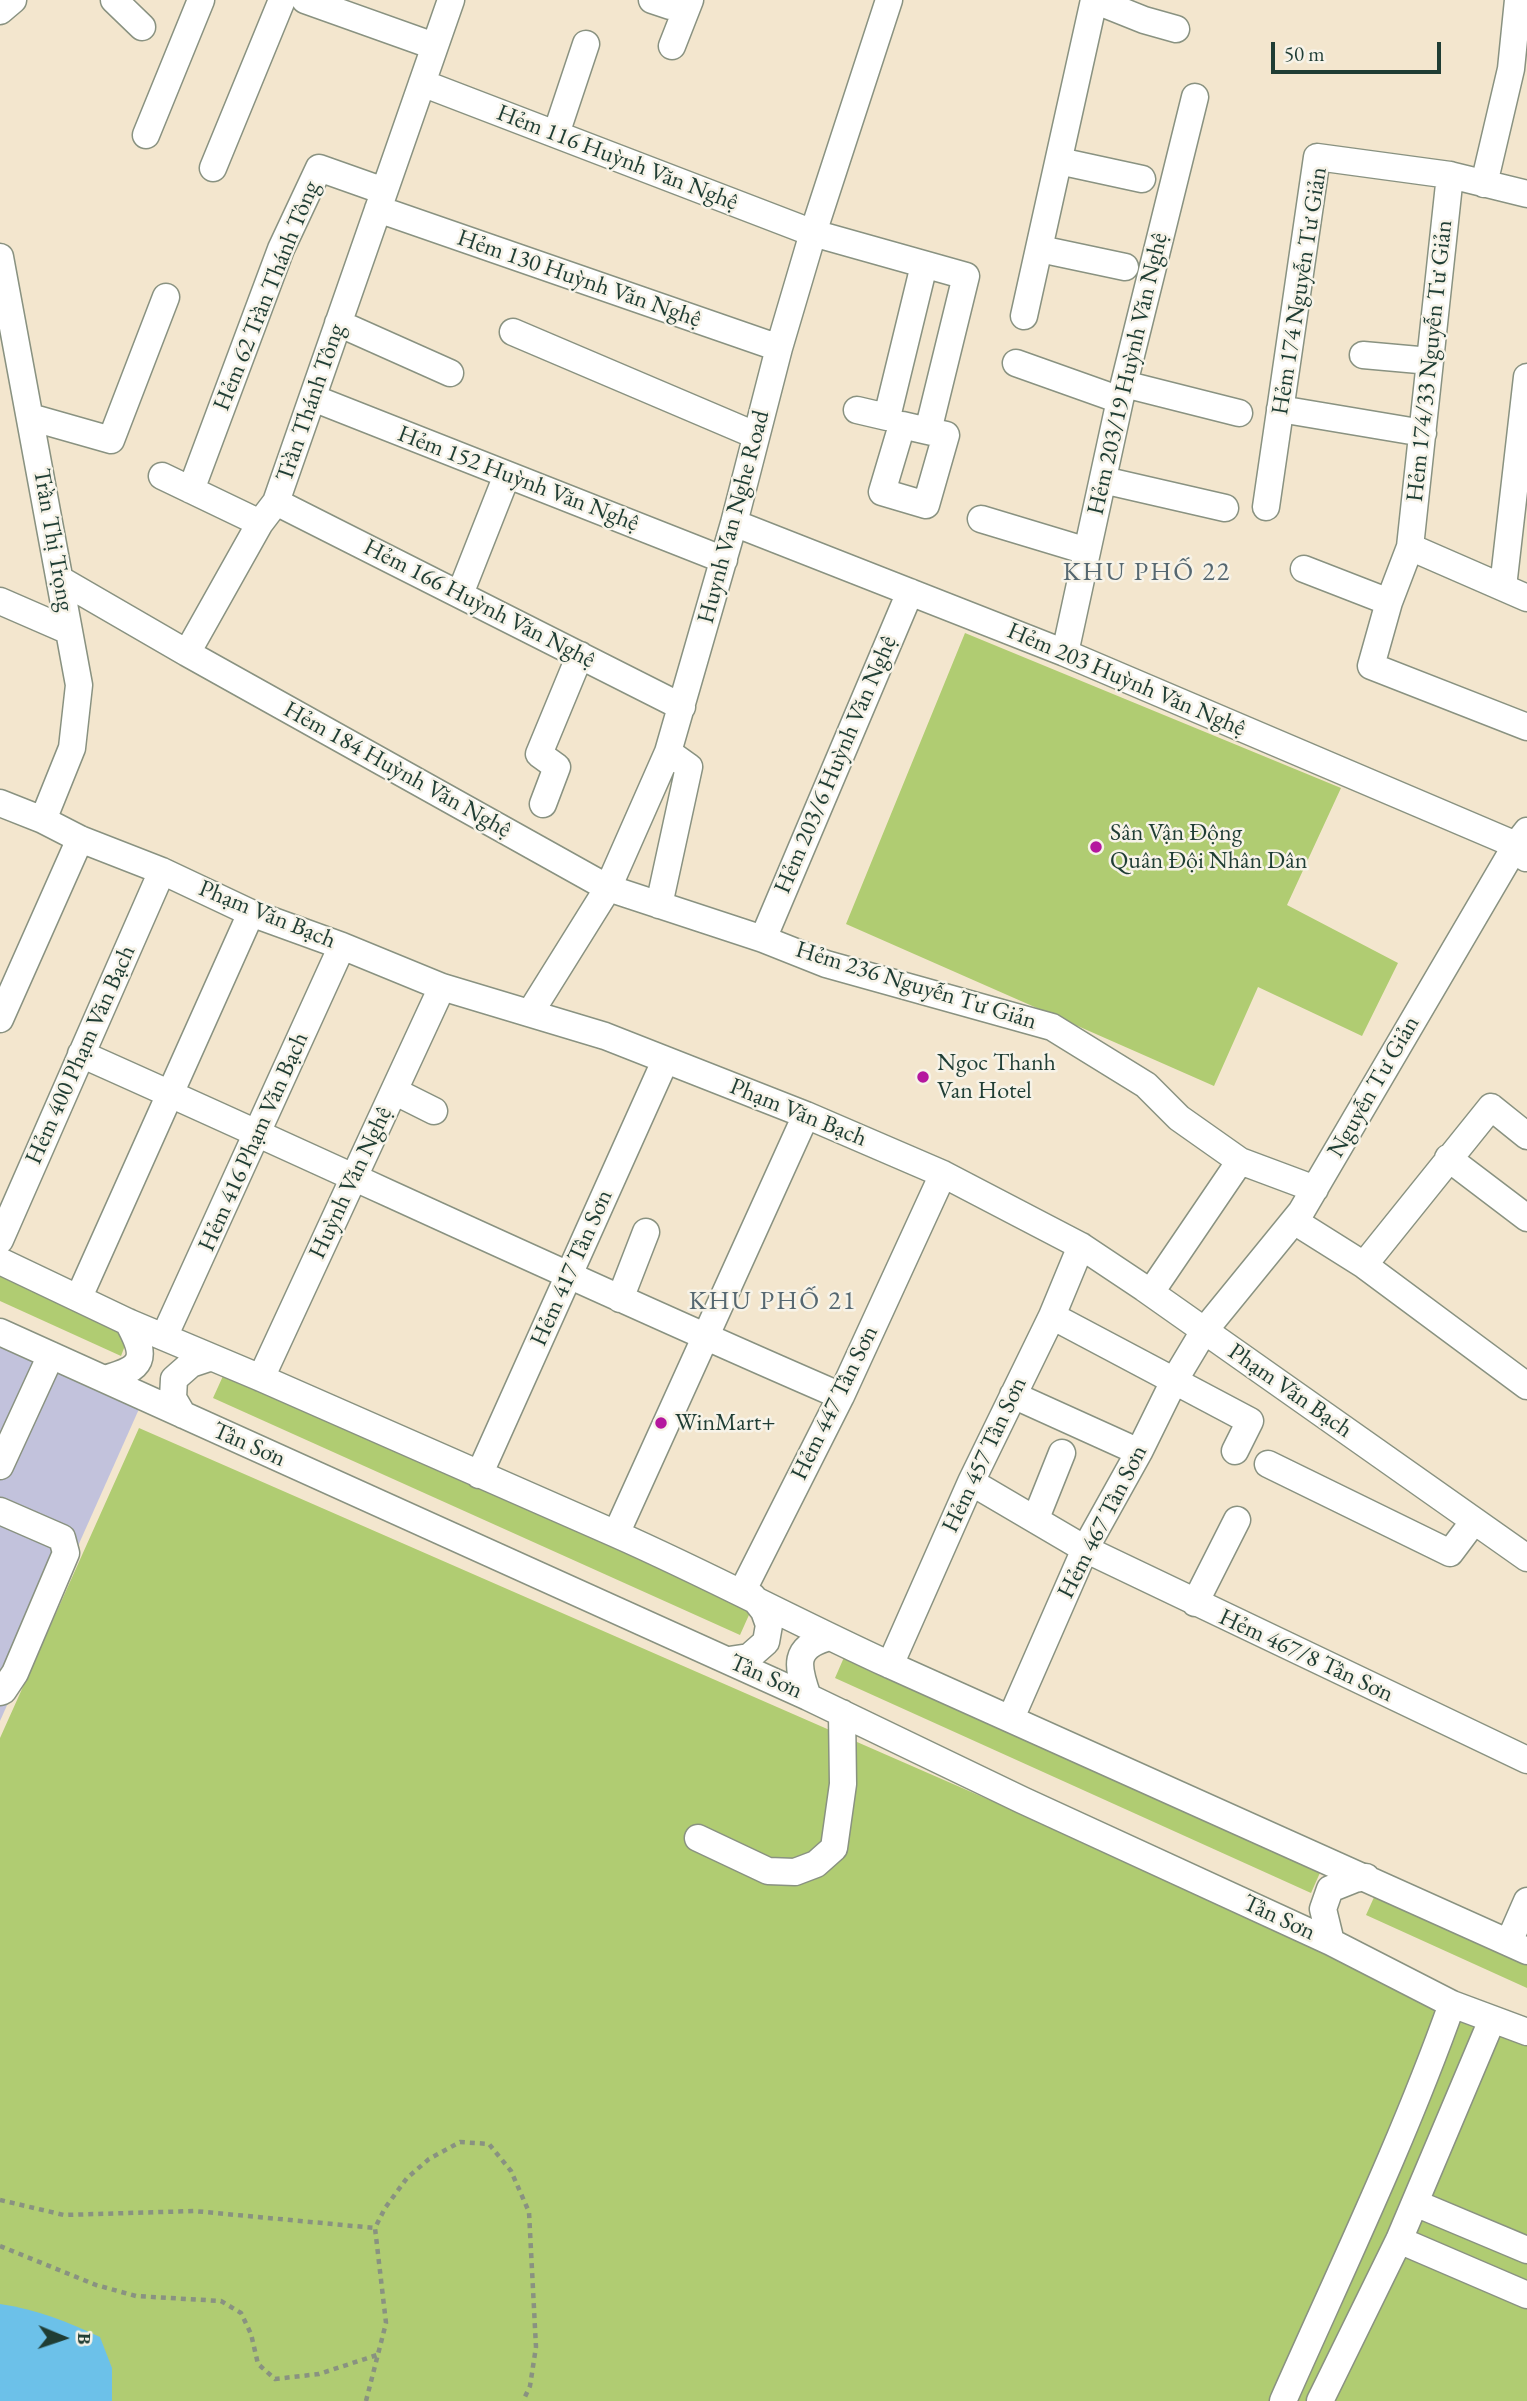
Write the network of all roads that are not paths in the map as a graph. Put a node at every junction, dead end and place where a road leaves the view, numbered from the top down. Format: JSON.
{"nodes":[{"id":1,"x":13,"y":0,"type":"edge"},
{"id":2,"x":114,"y":0,"type":"edge"},
{"id":3,"x":201,"y":0,"type":"edge"},
{"id":4,"x":282,"y":0,"type":"edge"},
{"id":5,"x":304,"y":0,"type":"edge"},
{"id":6,"x":451,"y":0,"type":"edge"},
{"id":7,"x":652,"y":0,"type":"edge"},
{"id":8,"x":689,"y":0,"type":"edge"},
{"id":9,"x":889,"y":0,"type":"edge"},
{"id":10,"x":1094,"y":0,"type":"edge"},
{"id":11,"x":1518,"y":0,"type":"edge"},
{"id":12,"x":342,"y":6,"type":"edge"},
{"id":13,"x":1147,"y":10,"type":"edge"},
{"id":14,"x":0,"y":11,"type":"edge"},
{"id":15,"x":142,"y":27,"type":"dead end"},
{"id":16,"x":1176,"y":29,"type":"dead end"},
{"id":17,"x":586,"y":44,"type":"dead end"},
{"id":18,"x":435,"y":46,"type":"junction"},
{"id":19,"x":672,"y":46,"type":"dead end"},
{"id":20,"x":422,"y":83,"type":"junction"},
{"id":21,"x":1195,"y":97,"type":"dead end"},
{"id":22,"x":556,"y":134,"type":"junction"},
{"id":23,"x":146,"y":135,"type":"dead end"},
{"id":24,"x":1059,"y":161,"type":"junction"},
{"id":25,"x":213,"y":168,"type":"dead end"},
{"id":26,"x":1450,"y":175,"type":"junction"},
{"id":27,"x":1142,"y":179,"type":"dead end"},
{"id":28,"x":1484,"y":184,"type":"junction"},
{"id":29,"x":1527,"y":194,"type":"edge"},
{"id":30,"x":381,"y":200,"type":"junction"},
{"id":31,"x":813,"y":233,"type":"junction"},
{"id":32,"x":1040,"y":249,"type":"junction"},
{"id":33,"x":0,"y":257,"type":"edge"},
{"id":34,"x":924,"y":265,"type":"junction"},
{"id":35,"x":1125,"y":267,"type":"dead end"},
{"id":36,"x":166,"y":297,"type":"dead end"},
{"id":37,"x":1024,"y":316,"type":"dead end"},
{"id":38,"x":338,"y":323,"type":"junction"},
{"id":39,"x":513,"y":332,"type":"dead end"},
{"id":40,"x":779,"y":348,"type":"junction"},
{"id":41,"x":1363,"y":355,"type":"dead end"},
{"id":42,"x":1430,"y":360,"type":"junction"},
{"id":43,"x":1016,"y":363,"type":"dead end"},
{"id":44,"x":450,"y":373,"type":"dead end"},
{"id":45,"x":1526,"y":390,"type":"edge"},
{"id":46,"x":1122,"y":392,"type":"junction"},
{"id":47,"x":313,"y":398,"type":"junction"},
{"id":48,"x":1280,"y":409,"type":"junction"},
{"id":49,"x":857,"y":410,"type":"dead end"},
{"id":50,"x":1239,"y":413,"type":"dead end"},
{"id":51,"x":30,"y":417,"type":"junction"},
{"id":52,"x":928,"y":431,"type":"dead end"},
{"id":53,"x":1423,"y":433,"type":"junction"},
{"id":54,"x":755,"y":435,"type":"junction"},
{"id":55,"x":508,"y":475,"type":"junction"},
{"id":56,"x":162,"y":476,"type":"dead end"},
{"id":57,"x":1103,"y":480,"type":"junction"},
{"id":58,"x":191,"y":490,"type":"junction"},
{"id":59,"x":276,"y":502,"type":"junction"},
{"id":60,"x":1266,"y":507,"type":"dead end"},
{"id":61,"x":1225,"y":508,"type":"dead end"},
{"id":62,"x":981,"y":519,"type":"dead end"},
{"id":63,"x":260,"y":523,"type":"junction"},
{"id":64,"x":734,"y":523,"type":"junction"},
{"id":65,"x":1410,"y":547,"type":"junction"},
{"id":66,"x":1087,"y":551,"type":"junction"},
{"id":67,"x":724,"y":560,"type":"junction"},
{"id":68,"x":1304,"y":569,"type":"dead end"},
{"id":69,"x":61,"y":580,"type":"junction"},
{"id":70,"x":910,"y":592,"type":"junction"},
{"id":71,"x":1515,"y":592,"type":"edge"},
{"id":72,"x":460,"y":594,"type":"junction"},
{"id":73,"x":0,"y":601,"type":"edge"},
{"id":74,"x":1389,"y":602,"type":"junction"},
{"id":75,"x":69,"y":631,"type":"junction"},
{"id":76,"x":187,"y":653,"type":"junction"},
{"id":77,"x":1065,"y":653,"type":"junction"},
{"id":78,"x":580,"y":655,"type":"junction"},
{"id":79,"x":682,"y":706,"type":"junction"},
{"id":80,"x":1527,"y":727,"type":"edge"},
{"id":81,"x":668,"y":752,"type":"junction"},
{"id":82,"x":0,"y":803,"type":"edge"},
{"id":83,"x":543,"y":804,"type":"dead end"},
{"id":84,"x":43,"y":820,"type":"junction"},
{"id":85,"x":80,"y":839,"type":"junction"},
{"id":86,"x":1523,"y":845,"type":"edge"},
{"id":87,"x":162,"y":871,"type":"junction"},
{"id":88,"x":608,"y":888,"type":"junction"},
{"id":89,"x":659,"y":905,"type":"junction"},
{"id":90,"x":251,"y":913,"type":"junction"},
{"id":91,"x":763,"y":939,"type":"junction"},
{"id":92,"x":342,"y":946,"type":"junction"},
{"id":93,"x":442,"y":987,"type":"junction"},
{"id":94,"x":530,"y":1013,"type":"junction"},
{"id":95,"x":0,"y":1019,"type":"edge"},
{"id":96,"x":81,"y":1054,"type":"junction"},
{"id":97,"x":665,"y":1061,"type":"junction"},
{"id":98,"x":394,"y":1091,"type":"junction"},
{"id":99,"x":171,"y":1094,"type":"junction"},
{"id":100,"x":434,"y":1111,"type":"dead end"},
{"id":101,"x":806,"y":1115,"type":"junction"},
{"id":102,"x":258,"y":1132,"type":"junction"},
{"id":103,"x":1527,"y":1136,"type":"edge"},
{"id":104,"x":1448,"y":1158,"type":"junction"},
{"id":105,"x":1240,"y":1161,"type":"junction"},
{"id":106,"x":943,"y":1174,"type":"junction"},
{"id":107,"x":354,"y":1177,"type":"junction"},
{"id":108,"x":1315,"y":1189,"type":"junction"},
{"id":109,"x":1527,"y":1218,"type":"edge"},
{"id":110,"x":1294,"y":1221,"type":"junction"},
{"id":111,"x":646,"y":1232,"type":"dead end"},
{"id":112,"x":0,"y":1240,"type":"edge"},
{"id":113,"x":1081,"y":1246,"type":"junction"},
{"id":114,"x":0,"y":1261,"type":"edge"},
{"id":115,"x":1364,"y":1265,"type":"junction"},
{"id":116,"x":569,"y":1277,"type":"junction"},
{"id":117,"x":1151,"y":1292,"type":"junction"},
{"id":118,"x":79,"y":1297,"type":"junction"},
{"id":119,"x":620,"y":1299,"type":"junction"},
{"id":120,"x":1052,"y":1316,"type":"junction"},
{"id":121,"x":128,"y":1322,"type":"junction"},
{"id":122,"x":1205,"y":1331,"type":"junction"},
{"id":123,"x":0,"y":1332,"type":"edge"},
{"id":124,"x":164,"y":1338,"type":"junction"},
{"id":125,"x":707,"y":1338,"type":"junction"},
{"id":126,"x":51,"y":1355,"type":"junction"},
{"id":127,"x":209,"y":1358,"type":"junction"},
{"id":128,"x":261,"y":1378,"type":"junction"},
{"id":129,"x":104,"y":1379,"type":"junction"},
{"id":130,"x":1174,"y":1381,"type":"junction"},
{"id":131,"x":1527,"y":1386,"type":"edge"},
{"id":132,"x":841,"y":1395,"type":"junction"},
{"id":133,"x":1013,"y":1395,"type":"junction"},
{"id":134,"x":183,"y":1415,"type":"junction"},
{"id":135,"x":1236,"y":1451,"type":"dead end"},
{"id":136,"x":1139,"y":1452,"type":"junction"},
{"id":137,"x":1062,"y":1453,"type":"dead end"},
{"id":138,"x":1268,"y":1464,"type":"dead end"},
{"id":139,"x":0,"y":1466,"type":"edge"},
{"id":140,"x":478,"y":1475,"type":"junction"},
{"id":141,"x":971,"y":1482,"type":"junction"},
{"id":142,"x":0,"y":1511,"type":"edge"},
{"id":143,"x":1036,"y":1518,"type":"junction"},
{"id":144,"x":1237,"y":1520,"type":"dead end"},
{"id":145,"x":1474,"y":1521,"type":"junction"},
{"id":146,"x":616,"y":1534,"type":"junction"},
{"id":147,"x":1085,"y":1549,"type":"junction"},
{"id":148,"x":1527,"y":1558,"type":"edge"},
{"id":149,"x":747,"y":1595,"type":"junction"},
{"id":150,"x":1195,"y":1603,"type":"junction"},
{"id":151,"x":830,"y":1637,"type":"junction"},
{"id":152,"x":729,"y":1660,"type":"junction"},
{"id":153,"x":890,"y":1665,"type":"junction"},
{"id":154,"x":0,"y":1692,"type":"edge"},
{"id":155,"x":808,"y":1697,"type":"junction"},
{"id":156,"x":842,"y":1713,"type":"junction"},
{"id":157,"x":1011,"y":1718,"type":"junction"},
{"id":158,"x":1527,"y":1760,"type":"edge"},
{"id":159,"x":698,"y":1838,"type":"dead end"},
{"id":160,"x":1366,"y":1877,"type":"junction"},
{"id":161,"x":1527,"y":1901,"type":"edge"},
{"id":162,"x":1331,"y":1942,"type":"junction"},
{"id":163,"x":1518,"y":1947,"type":"edge"},
{"id":164,"x":1452,"y":2004,"type":"junction"},
{"id":165,"x":1492,"y":2020,"type":"junction"},
{"id":166,"x":1527,"y":2032,"type":"edge"},
{"id":167,"x":1394,"y":2152,"type":"junction"},
{"id":168,"x":1429,"y":2169,"type":"junction"},
{"id":169,"x":1415,"y":2203,"type":"junction"},
{"id":170,"x":1399,"y":2240,"type":"junction"},
{"id":171,"x":1527,"y":2250,"type":"edge"},
{"id":172,"x":1527,"y":2295,"type":"edge"},
{"id":173,"x":1283,"y":2401,"type":"edge"},
{"id":174,"x":1320,"y":2401,"type":"edge"}],
"edges":[{"from":1,"to":14,"type":"street"},
{"from":2,"to":15,"type":"street"},
{"from":3,"to":23,"type":"street"},
{"from":4,"to":25,"type":"street"},
{"from":5,"to":12,"type":"street"},
{"from":6,"to":18,"type":"street","name":"Trần Thánh Tông"},
{"from":7,"to":8,"type":"street"},
{"from":8,"to":19,"type":"street"},
{"from":9,"to":31,"type":"street","name":"Huynh Van Nghe Road"},
{"from":10,"to":13,"type":"street"},
{"from":10,"to":24,"type":"street"},
{"from":11,"to":28,"type":"street"},
{"from":12,"to":18,"type":"street"},
{"from":13,"to":16,"type":"street"},
{"from":17,"to":22,"type":"street"},
{"from":18,"to":20,"type":"street","name":"Trần Thánh Tông"},
{"from":20,"to":22,"type":"street","name":"Hẻm 116 Huỳnh Văn Nghệ"},
{"from":20,"to":30,"type":"street","name":"Trần Thánh Tông"},
{"from":21,"to":46,"type":"street","name":"Hẻm 203/19 Huỳnh Văn Nghệ"},
{"from":22,"to":31,"type":"street","name":"Hẻm 116 Huỳnh Văn Nghệ"},
{"from":24,"to":27,"type":"street"},
{"from":24,"to":32,"type":"street"},
{"from":26,"to":28,"type":"street","name":"Hẻm 174 Nguyễn Tư Giản"},
{"from":26,"to":42,"type":"street","name":"Hẻm 174/33 Nguyễn Tư Giản"},
{"from":26,"to":48,"type":"street","name":"Hẻm 174 Nguyễn Tư Giản"},
{"from":28,"to":29,"type":"street","name":"Hẻm 174 Nguyễn Tư Giản"},
{"from":30,"to":38,"type":"street","name":"Trần Thánh Tông"},
{"from":30,"to":40,"type":"street","name":"Hẻm 130 Huỳnh Văn Nghệ"},
{"from":30,"to":58,"type":"street","name":"Hẻm 62 Trần Thánh Tông"},
{"from":31,"to":34,"type":"street","name":"Hẻm 116 Huỳnh Văn Nghệ"},
{"from":31,"to":40,"type":"street","name":"Huynh Van Nghe Road"},
{"from":32,"to":35,"type":"street"},
{"from":32,"to":37,"type":"street"},
{"from":33,"to":51,"type":"street","name":"Trần Thị Trọng"},
{"from":34,"to":49,"type":"street"},
{"from":34,"to":52,"type":"street","name":"Hẻm 116 Huỳnh Văn Nghệ"},
{"from":36,"to":51,"type":"street"},
{"from":38,"to":44,"type":"street"},
{"from":38,"to":47,"type":"street","name":"Trần Thánh Tông"},
{"from":39,"to":54,"type":"street"},
{"from":40,"to":54,"type":"street","name":"Huynh Van Nghe Road"},
{"from":41,"to":42,"type":"street"},
{"from":42,"to":53,"type":"street","name":"Hẻm 174/33 Nguyễn Tư Giản"},
{"from":43,"to":46,"type":"street"},
{"from":45,"to":71,"type":"street"},
{"from":46,"to":50,"type":"street"},
{"from":46,"to":57,"type":"street","name":"Hẻm 203/19 Huỳnh Văn Nghệ"},
{"from":47,"to":55,"type":"street","name":"Hẻm 152 Huỳnh Văn Nghệ"},
{"from":47,"to":59,"type":"street","name":"Trần Thánh Tông"},
{"from":48,"to":53,"type":"street"},
{"from":48,"to":60,"type":"street","name":"Hẻm 174 Nguyễn Tư Giản"},
{"from":51,"to":69,"type":"street","name":"Trần Thị Trọng"},
{"from":53,"to":65,"type":"street","name":"Hẻm 174/33 Nguyễn Tư Giản"},
{"from":54,"to":64,"type":"street","name":"Huynh Van Nghe Road"},
{"from":55,"to":67,"type":"street","name":"Hẻm 152 Huỳnh Văn Nghệ"},
{"from":55,"to":72,"type":"street"},
{"from":56,"to":58,"type":"street"},
{"from":57,"to":61,"type":"street"},
{"from":57,"to":66,"type":"street","name":"Hẻm 203/19 Huỳnh Văn Nghệ"},
{"from":58,"to":63,"type":"street"},
{"from":59,"to":63,"type":"street","name":"Trần Thánh Tông"},
{"from":59,"to":72,"type":"street","name":"Hẻm 166 Huỳnh Văn Nghệ"},
{"from":62,"to":66,"type":"street"},
{"from":63,"to":76,"type":"street","name":"Trần Thánh Tông"},
{"from":64,"to":67,"type":"street","name":"Huynh Van Nghe Road"},
{"from":64,"to":70,"type":"street","name":"Hẻm 203 Huỳnh Văn Nghệ"},
{"from":65,"to":71,"type":"street"},
{"from":65,"to":74,"type":"street","name":"Hẻm 174/33 Nguyễn Tư Giản"},
{"from":66,"to":77,"type":"street","name":"Hẻm 203/19 Huỳnh Văn Nghệ"},
{"from":67,"to":79,"type":"street","name":"Huynh Van Nghe Road"},
{"from":68,"to":74,"type":"street"},
{"from":69,"to":75,"type":"street","name":"Trần Thị Trọng"},
{"from":69,"to":76,"type":"street"},
{"from":70,"to":77,"type":"street","name":"Hẻm 203 Huỳnh Văn Nghệ"},
{"from":70,"to":91,"type":"street","name":"Hẻm 203/6 Huỳnh Văn Nghệ"},
{"from":72,"to":78,"type":"street","name":"Hẻm 166 Huỳnh Văn Nghệ"},
{"from":73,"to":75,"type":"street"},
{"from":74,"to":80,"type":"street","name":"Hẻm 174/33 Nguyễn Tư Giản"},
{"from":75,"to":84,"type":"street","name":"Trần Thị Trọng"},
{"from":76,"to":88,"type":"street","name":"Hẻm 184 Huỳnh Văn Nghệ"},
{"from":77,"to":86,"type":"street","name":"Hẻm 203 Huỳnh Văn Nghệ"},
{"from":78,"to":79,"type":"street","name":"Hẻm 166 Huỳnh Văn Nghệ"},
{"from":78,"to":83,"type":"street"},
{"from":79,"to":81,"type":"street","name":"Huynh Van Nghe Road"},
{"from":81,"to":88,"type":"street","name":"Huynh Van Nghe Road"},
{"from":81,"to":89,"type":"street"},
{"from":82,"to":84,"type":"street","name":"Phạm Văn Bạch"},
{"from":84,"to":85,"type":"street","name":"Phạm Văn Bạch"},
{"from":85,"to":87,"type":"street","name":"Phạm Văn Bạch"},
{"from":85,"to":95,"type":"street"},
{"from":86,"to":108,"type":"street","name":"Nguyễn Tư Giản"},
{"from":87,"to":90,"type":"street","name":"Phạm Văn Bạch"},
{"from":87,"to":96,"type":"street","name":"Hẻm 400 Phạm Văn Bạch"},
{"from":88,"to":89,"type":"street","name":"Hẻm 184 Huỳnh Văn Nghệ"},
{"from":88,"to":94,"type":"street","name":"Huynh Van Nghe Road"},
{"from":89,"to":91,"type":"street","name":"Hẻm 236 Nguyễn Tư Giản"},
{"from":90,"to":92,"type":"street","name":"Phạm Văn Bạch"},
{"from":90,"to":99,"type":"street"},
{"from":91,"to":105,"type":"street","name":"Hẻm 236 Nguyễn Tư Giản"},
{"from":92,"to":93,"type":"street","name":"Phạm Văn Bạch"},
{"from":92,"to":102,"type":"street","name":"Hẻm 416 Phạm Văn Bạch"},
{"from":93,"to":94,"type":"street","name":"Phạm Văn Bạch"},
{"from":93,"to":98,"type":"street","name":"Huỳnh Văn Nghệ"},
{"from":94,"to":97,"type":"street","name":"Phạm Văn Bạch"},
{"from":96,"to":99,"type":"street"},
{"from":96,"to":112,"type":"street","name":"Hẻm 400 Phạm Văn Bạch"},
{"from":97,"to":101,"type":"street","name":"Phạm Văn Bạch"},
{"from":97,"to":116,"type":"street","name":"Hẻm 417 Tân Sơn"},
{"from":98,"to":100,"type":"street"},
{"from":98,"to":107,"type":"street","name":"Huỳnh Văn Nghệ"},
{"from":99,"to":102,"type":"street"},
{"from":99,"to":118,"type":"street"},
{"from":101,"to":106,"type":"street","name":"Phạm Văn Bạch"},
{"from":101,"to":125,"type":"street"},
{"from":102,"to":107,"type":"street"},
{"from":102,"to":124,"type":"street","name":"Hẻm 416 Phạm Văn Bạch"},
{"from":103,"to":104,"type":"street"},
{"from":104,"to":109,"type":"street"},
{"from":104,"to":115,"type":"street"},
{"from":105,"to":108,"type":"street","name":"Hẻm 236 Nguyễn Tư Giản"},
{"from":105,"to":117,"type":"street"},
{"from":106,"to":113,"type":"street","name":"Phạm Văn Bạch"},
{"from":106,"to":132,"type":"street","name":"Hẻm 447 Tân Sơn"},
{"from":107,"to":116,"type":"street"},
{"from":107,"to":128,"type":"street","name":"Huỳnh Văn Nghệ"},
{"from":108,"to":110,"type":"street","name":"Nguyễn Tư Giản"},
{"from":110,"to":115,"type":"street"},
{"from":110,"to":122,"type":"street","name":"Nguyễn Tư Giản"},
{"from":111,"to":119,"type":"street"},
{"from":113,"to":117,"type":"street","name":"Phạm Văn Bạch"},
{"from":113,"to":120,"type":"street","name":"Hẻm 457 Tân Sơn"},
{"from":114,"to":118,"type":"street"},
{"from":115,"to":131,"type":"street"},
{"from":116,"to":119,"type":"street"},
{"from":116,"to":140,"type":"street","name":"Hẻm 417 Tân Sơn"},
{"from":117,"to":122,"type":"street","name":"Phạm Văn Bạch"},
{"from":118,"to":121,"type":"street"},
{"from":119,"to":125,"type":"street"},
{"from":120,"to":130,"type":"street"},
{"from":120,"to":133,"type":"street","name":"Hẻm 457 Tân Sơn"},
{"from":121,"to":124,"type":"street"},
{"from":121,"to":129,"type":"street"},
{"from":122,"to":130,"type":"street","name":"Hẻm 467 Tân Sơn"},
{"from":122,"to":145,"type":"street","name":"Phạm Văn Bạch"},
{"from":123,"to":126,"type":"street","name":"Tân Sơn"},
{"from":124,"to":127,"type":"street"},
{"from":125,"to":132,"type":"street"},
{"from":125,"to":146,"type":"street"},
{"from":126,"to":129,"type":"street","name":"Tân Sơn"},
{"from":126,"to":139,"type":"street"},
{"from":127,"to":128,"type":"street"},
{"from":127,"to":134,"type":"street"},
{"from":128,"to":140,"type":"street"},
{"from":129,"to":134,"type":"street","name":"Tân Sơn"},
{"from":130,"to":135,"type":"street"},
{"from":130,"to":136,"type":"street","name":"Hẻm 467 Tân Sơn"},
{"from":132,"to":149,"type":"street","name":"Hẻm 447 Tân Sơn"},
{"from":133,"to":136,"type":"street"},
{"from":133,"to":141,"type":"street","name":"Hẻm 457 Tân Sơn"},
{"from":134,"to":152,"type":"street","name":"Tân Sơn"},
{"from":136,"to":147,"type":"street","name":"Hẻm 467 Tân Sơn"},
{"from":137,"to":143,"type":"street"},
{"from":138,"to":145,"type":"street"},
{"from":140,"to":146,"type":"street"},
{"from":141,"to":143,"type":"street","name":"Hẻm 467/8 Tân Sơn"},
{"from":141,"to":153,"type":"street","name":"Hẻm 457 Tân Sơn"},
{"from":142,"to":154,"type":"street"},
{"from":143,"to":147,"type":"street","name":"Hẻm 467/8 Tân Sơn"},
{"from":144,"to":150,"type":"street"},
{"from":145,"to":148,"type":"street","name":"Phạm Văn Bạch"},
{"from":146,"to":149,"type":"street"},
{"from":147,"to":150,"type":"street","name":"Hẻm 467/8 Tân Sơn"},
{"from":147,"to":157,"type":"street","name":"Hẻm 467 Tân Sơn"},
{"from":149,"to":151,"type":"street"},
{"from":149,"to":152,"type":"street"},
{"from":150,"to":158,"type":"street","name":"Hẻm 467/8 Tân Sơn"},
{"from":151,"to":153,"type":"street"},
{"from":151,"to":155,"type":"street"},
{"from":152,"to":155,"type":"street","name":"Tân Sơn"},
{"from":153,"to":157,"type":"street"},
{"from":155,"to":156,"type":"street","name":"Tân Sơn"},
{"from":156,"to":159,"type":"street"},
{"from":156,"to":162,"type":"street","name":"Tân Sơn"},
{"from":157,"to":160,"type":"street"},
{"from":160,"to":162,"type":"street"},
{"from":160,"to":163,"type":"street"},
{"from":161,"to":163,"type":"street"},
{"from":162,"to":164,"type":"street","name":"Tân Sơn"},
{"from":164,"to":165,"type":"street","name":"Tân Sơn"},
{"from":164,"to":167,"type":"street"},
{"from":165,"to":166,"type":"street","name":"Tân Sơn"},
{"from":165,"to":168,"type":"street"},
{"from":167,"to":168,"type":"street"},
{"from":167,"to":173,"type":"street"},
{"from":168,"to":169,"type":"street"},
{"from":169,"to":170,"type":"street"},
{"from":169,"to":171,"type":"street"},
{"from":170,"to":172,"type":"street"},
{"from":170,"to":174,"type":"street"}]}
